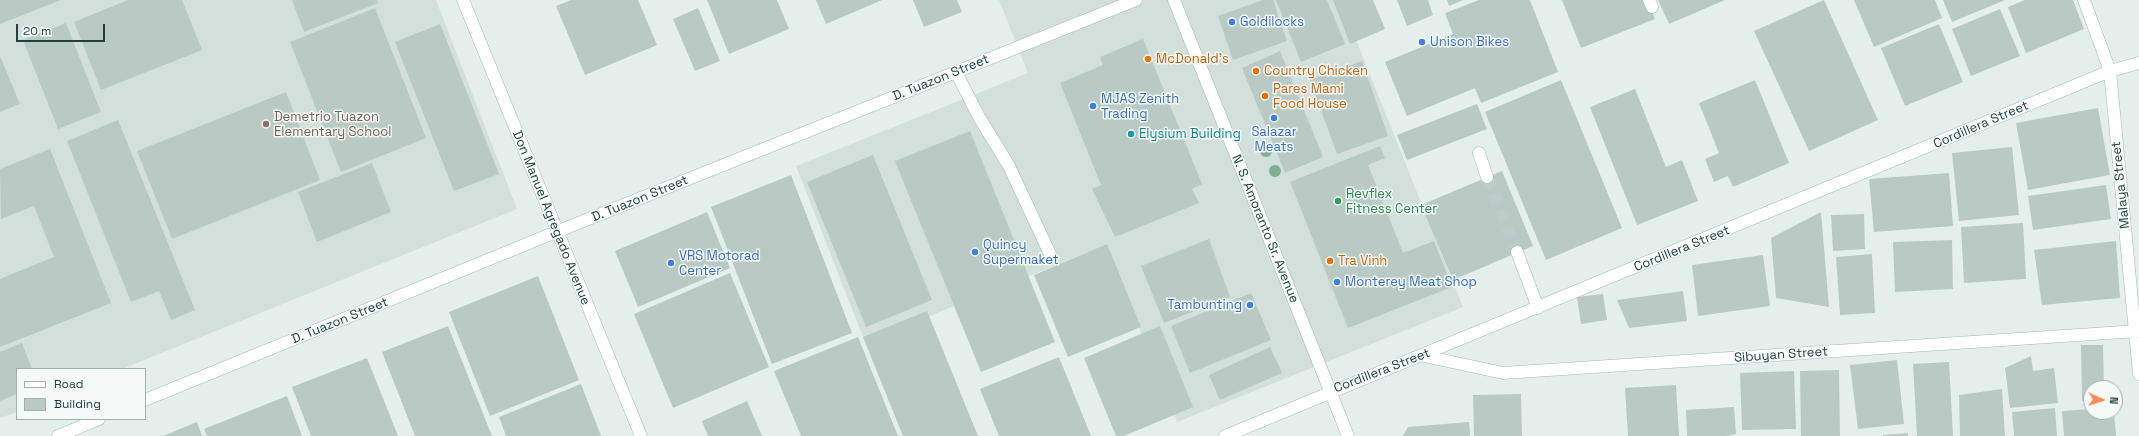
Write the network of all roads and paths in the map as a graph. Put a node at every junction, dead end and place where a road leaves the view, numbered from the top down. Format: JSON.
{"nodes":[{"id":1,"x":462,"y":0,"type":"edge"},
{"id":2,"x":1136,"y":0,"type":"edge"},
{"id":3,"x":1174,"y":0,"type":"edge"},
{"id":4,"x":2084,"y":0,"type":"edge"},
{"id":5,"x":2139,"y":63,"type":"edge"},
{"id":6,"x":2110,"y":71,"type":"junction"},
{"id":7,"x":956,"y":72,"type":"junction"},
{"id":8,"x":1479,"y":153,"type":"dead end"},
{"id":9,"x":1487,"y":177,"type":"tunnel mouth"},
{"id":10,"x":556,"y":232,"type":"junction"},
{"id":11,"x":1518,"y":252,"type":"tunnel mouth"},
{"id":12,"x":1050,"y":254,"type":"dead end"},
{"id":13,"x":1538,"y":308,"type":"junction"},
{"id":14,"x":2138,"y":331,"type":"edge"},
{"id":15,"x":1424,"y":356,"type":"junction"},
{"id":16,"x":2139,"y":374,"type":"edge"},
{"id":17,"x":1329,"y":392,"type":"junction"},
{"id":18,"x":146,"y":400,"type":"edge"},
{"id":19,"x":97,"y":420,"type":"edge"},
{"id":20,"x":58,"y":436,"type":"edge"},
{"id":21,"x":641,"y":436,"type":"edge"},
{"id":22,"x":1225,"y":436,"type":"edge"},
{"id":23,"x":1348,"y":436,"type":"edge"}],
"edges":[{"from":1,"to":10,"type":"street","name":"Don Manuel Agregado Avenue"},
{"from":2,"to":7,"type":"street","name":"D. Tuazon Street"},
{"from":3,"to":17,"type":"street","name":"N. S. Amoranto Sr. Avenue"},
{"from":4,"to":6,"type":"street","name":"Malaya Street"},
{"from":5,"to":6,"type":"street","name":"Cordillera Street"},
{"from":6,"to":13,"type":"street","name":"Cordillera Street"},
{"from":6,"to":14,"type":"street","name":"Malaya Street"},
{"from":7,"to":10,"type":"street","name":"D. Tuazon Street"},
{"from":7,"to":12,"type":"street"},
{"from":8,"to":9,"type":"street"},
{"from":10,"to":18,"type":"street","name":"D. Tuazon Street"},
{"from":10,"to":21,"type":"street","name":"Don Manuel Agregado Avenue"},
{"from":11,"to":13,"type":"street"},
{"from":13,"to":15,"type":"street","name":"Cordillera Street"},
{"from":14,"to":15,"type":"street","name":"Sibuyan Street"},
{"from":14,"to":16,"type":"street","name":"Malaya Street"},
{"from":15,"to":17,"type":"street","name":"Cordillera Street"},
{"from":17,"to":22,"type":"street","name":"Cordillera Street"},
{"from":17,"to":23,"type":"street","name":"N. S. Amoranto Sr. Avenue"},
{"from":19,"to":20,"type":"street"}]}
